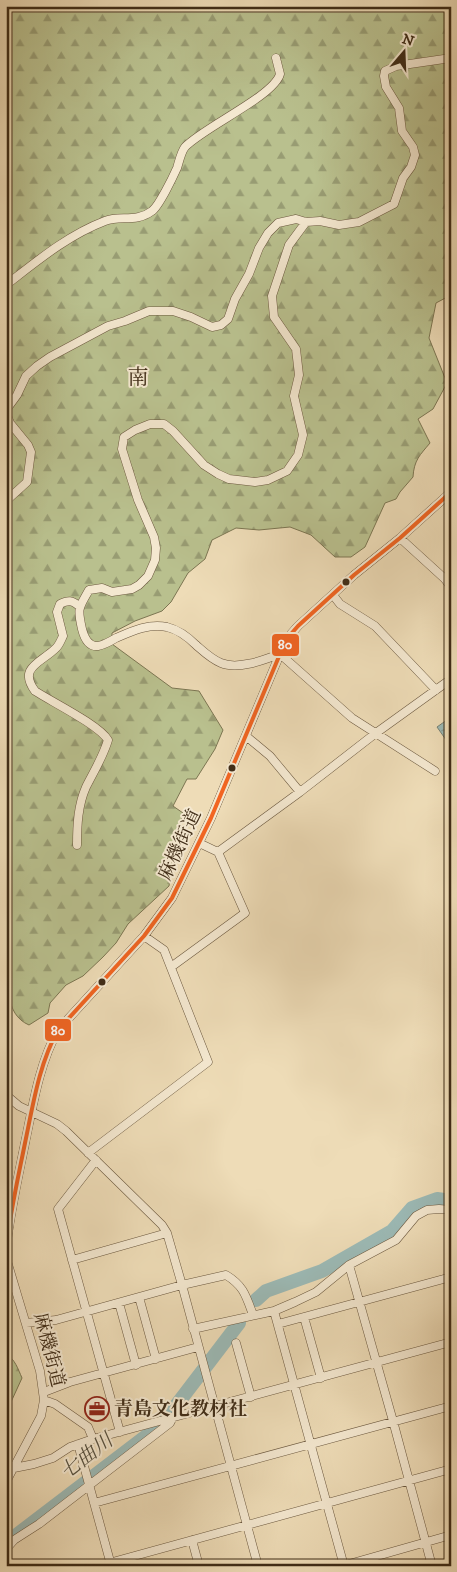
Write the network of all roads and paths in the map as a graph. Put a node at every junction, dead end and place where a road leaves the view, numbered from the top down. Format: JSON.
{"nodes":[{"id":1,"x":276,"y":58,"type":"dead end"},
{"id":2,"x":451,"y":58,"type":"edge"},
{"id":3,"x":306,"y":222,"type":"junction"},
{"id":4,"x":6,"y":285,"type":"edge"},
{"id":5,"x":6,"y":412,"type":"edge"},
{"id":6,"x":451,"y":492,"type":"edge"},
{"id":7,"x":6,"y":501,"type":"edge"},
{"id":8,"x":400,"y":538,"type":"junction"},
{"id":9,"x":448,"y":577,"type":"edge"},
{"id":10,"x":451,"y":587,"type":"edge"},
{"id":11,"x":333,"y":594,"type":"junction"},
{"id":12,"x":79,"y":606,"type":"junction"},
{"id":13,"x":280,"y":654,"type":"junction"},
{"id":14,"x":451,"y":679,"type":"edge"},
{"id":15,"x":436,"y":690,"type":"junction"},
{"id":16,"x":376,"y":733,"type":"junction"},
{"id":17,"x":246,"y":736,"type":"junction"},
{"id":18,"x":435,"y":771,"type":"dead end"},
{"id":19,"x":300,"y":792,"type":"junction"},
{"id":20,"x":199,"y":843,"type":"junction"},
{"id":21,"x":77,"y":845,"type":"dead end"},
{"id":22,"x":218,"y":852,"type":"junction"},
{"id":23,"x":144,"y":936,"type":"junction"},
{"id":24,"x":171,"y":967,"type":"junction"},
{"id":25,"x":6,"y":1094,"type":"edge"},
{"id":26,"x":31,"y":1113,"type":"junction"},
{"id":27,"x":88,"y":1153,"type":"junction"},
{"id":28,"x":96,"y":1160,"type":"junction"},
{"id":29,"x":451,"y":1210,"type":"edge"},
{"id":30,"x":166,"y":1233,"type":"junction"},
{"id":31,"x":6,"y":1249,"type":"edge"},
{"id":32,"x":72,"y":1260,"type":"junction"},
{"id":33,"x":349,"y":1265,"type":"junction"},
{"id":34,"x":8,"y":1269,"type":"edge"},
{"id":35,"x":451,"y":1277,"type":"edge"},
{"id":36,"x":182,"y":1285,"type":"junction"},
{"id":37,"x":139,"y":1297,"type":"junction"},
{"id":38,"x":360,"y":1302,"type":"junction"},
{"id":39,"x":119,"y":1303,"type":"junction"},
{"id":40,"x":274,"y":1311,"type":"junction"},
{"id":41,"x":86,"y":1312,"type":"junction"},
{"id":42,"x":253,"y":1315,"type":"junction"},
{"id":43,"x":304,"y":1317,"type":"junction"},
{"id":44,"x":26,"y":1323,"type":"junction"},
{"id":45,"x":278,"y":1324,"type":"junction"},
{"id":46,"x":193,"y":1329,"type":"junction"},
{"id":47,"x":451,"y":1342,"type":"edge"},
{"id":48,"x":236,"y":1343,"type":"dead end"},
{"id":49,"x":198,"y":1347,"type":"junction"},
{"id":50,"x":156,"y":1359,"type":"junction"},
{"id":51,"x":376,"y":1361,"type":"junction"},
{"id":52,"x":136,"y":1365,"type":"junction"},
{"id":53,"x":103,"y":1373,"type":"junction"},
{"id":54,"x":322,"y":1378,"type":"junction"},
{"id":55,"x":294,"y":1385,"type":"junction"},
{"id":56,"x":44,"y":1396,"type":"junction"},
{"id":57,"x":251,"y":1396,"type":"junction"},
{"id":58,"x":214,"y":1406,"type":"junction"},
{"id":59,"x":451,"y":1406,"type":"edge"},
{"id":60,"x":174,"y":1417,"type":"junction"},
{"id":61,"x":393,"y":1421,"type":"junction"},
{"id":62,"x":120,"y":1432,"type":"junction"},
{"id":63,"x":93,"y":1439,"type":"junction"},
{"id":64,"x":78,"y":1444,"type":"junction"},
{"id":65,"x":310,"y":1444,"type":"junction"},
{"id":66,"x":230,"y":1466,"type":"junction"},
{"id":67,"x":14,"y":1468,"type":"junction"},
{"id":68,"x":451,"y":1469,"type":"edge"},
{"id":69,"x":409,"y":1480,"type":"junction"},
{"id":70,"x":6,"y":1482,"type":"edge"},
{"id":71,"x":89,"y":1486,"type":"junction"},
{"id":72,"x":94,"y":1503,"type":"junction"},
{"id":73,"x":326,"y":1503,"type":"junction"},
{"id":74,"x":246,"y":1526,"type":"junction"},
{"id":75,"x":451,"y":1536,"type":"edge"},
{"id":76,"x":192,"y":1540,"type":"junction"},
{"id":77,"x":426,"y":1542,"type":"junction"},
{"id":78,"x":6,"y":1549,"type":"edge"},
{"id":79,"x":111,"y":1564,"type":"edge"},
{"id":80,"x":98,"y":1566,"type":"edge"},
{"id":81,"x":199,"y":1566,"type":"edge"},
{"id":82,"x":258,"y":1566,"type":"edge"},
{"id":83,"x":343,"y":1566,"type":"edge"},
{"id":84,"x":432,"y":1566,"type":"edge"}],
"edges":[{"from":1,"to":4,"type":"street"},
{"from":2,"to":3,"type":"street"},
{"from":3,"to":5,"type":"street"},
{"from":3,"to":12,"type":"street"},
{"from":5,"to":7,"type":"street"},
{"from":6,"to":8,"type":"street","name":"麻機街道"},
{"from":8,"to":9,"type":"street"},
{"from":8,"to":11,"type":"street","name":"麻機街道"},
{"from":9,"to":10,"type":"street"},
{"from":11,"to":13,"type":"street","name":"麻機街道"},
{"from":11,"to":15,"type":"street"},
{"from":12,"to":13,"type":"street"},
{"from":12,"to":21,"type":"street"},
{"from":13,"to":16,"type":"street"},
{"from":13,"to":17,"type":"street","name":"麻機街道"},
{"from":14,"to":15,"type":"street"},
{"from":15,"to":16,"type":"street"},
{"from":16,"to":18,"type":"street"},
{"from":16,"to":19,"type":"street"},
{"from":17,"to":19,"type":"street"},
{"from":17,"to":20,"type":"street","name":"麻機街道"},
{"from":19,"to":22,"type":"street"},
{"from":20,"to":22,"type":"street"},
{"from":20,"to":23,"type":"street","name":"麻機街道"},
{"from":22,"to":24,"type":"street"},
{"from":23,"to":24,"type":"street"},
{"from":23,"to":26,"type":"street","name":"麻機街道"},
{"from":24,"to":27,"type":"street"},
{"from":25,"to":26,"type":"street"},
{"from":26,"to":27,"type":"street"},
{"from":26,"to":31,"type":"street","name":"麻機街道"},
{"from":27,"to":28,"type":"street"},
{"from":28,"to":30,"type":"street"},
{"from":28,"to":32,"type":"street"},
{"from":29,"to":33,"type":"street"},
{"from":30,"to":32,"type":"street"},
{"from":30,"to":36,"type":"street"},
{"from":31,"to":34,"type":"street","name":"麻機街道"},
{"from":32,"to":41,"type":"street"},
{"from":33,"to":38,"type":"street"},
{"from":33,"to":40,"type":"street"},
{"from":34,"to":44,"type":"street","name":"麻機街道"},
{"from":35,"to":38,"type":"street"},
{"from":36,"to":37,"type":"street"},
{"from":36,"to":42,"type":"street"},
{"from":36,"to":46,"type":"street"},
{"from":37,"to":39,"type":"street"},
{"from":37,"to":50,"type":"street"},
{"from":38,"to":43,"type":"street"},
{"from":38,"to":51,"type":"street"},
{"from":39,"to":41,"type":"street"},
{"from":39,"to":52,"type":"street"},
{"from":40,"to":42,"type":"street"},
{"from":40,"to":45,"type":"street"},
{"from":41,"to":44,"type":"street"},
{"from":41,"to":53,"type":"street"},
{"from":42,"to":46,"type":"street"},
{"from":43,"to":45,"type":"street"},
{"from":43,"to":54,"type":"street"},
{"from":44,"to":56,"type":"street","name":"麻機街道"},
{"from":45,"to":55,"type":"street"},
{"from":46,"to":49,"type":"street"},
{"from":47,"to":51,"type":"street"},
{"from":48,"to":57,"type":"street"},
{"from":49,"to":50,"type":"street"},
{"from":49,"to":58,"type":"street"},
{"from":50,"to":52,"type":"street"},
{"from":51,"to":54,"type":"street"},
{"from":51,"to":61,"type":"street"},
{"from":52,"to":53,"type":"street"},
{"from":53,"to":56,"type":"street"},
{"from":53,"to":62,"type":"street"},
{"from":54,"to":55,"type":"street"},
{"from":55,"to":57,"type":"street"},
{"from":55,"to":65,"type":"street"},
{"from":56,"to":63,"type":"street"},
{"from":56,"to":67,"type":"street","name":"麻機街道"},
{"from":57,"to":58,"type":"street"},
{"from":58,"to":60,"type":"street"},
{"from":58,"to":66,"type":"street"},
{"from":59,"to":61,"type":"street"},
{"from":60,"to":62,"type":"street"},
{"from":60,"to":71,"type":"street"},
{"from":61,"to":65,"type":"street"},
{"from":61,"to":69,"type":"street"},
{"from":62,"to":63,"type":"street"},
{"from":63,"to":64,"type":"street"},
{"from":64,"to":67,"type":"street"},
{"from":64,"to":71,"type":"street"},
{"from":65,"to":66,"type":"street"},
{"from":65,"to":73,"type":"street"},
{"from":66,"to":72,"type":"street"},
{"from":66,"to":74,"type":"street"},
{"from":67,"to":70,"type":"street","name":"麻機街道"},
{"from":68,"to":69,"type":"street"},
{"from":69,"to":73,"type":"street"},
{"from":69,"to":77,"type":"street"},
{"from":71,"to":72,"type":"street"},
{"from":71,"to":78,"type":"street"},
{"from":72,"to":79,"type":"street"},
{"from":73,"to":74,"type":"street"},
{"from":73,"to":83,"type":"street"},
{"from":74,"to":76,"type":"street"},
{"from":74,"to":82,"type":"street"},
{"from":75,"to":77,"type":"street"},
{"from":76,"to":79,"type":"street"},
{"from":76,"to":81,"type":"street"},
{"from":77,"to":83,"type":"street"},
{"from":77,"to":84,"type":"street"},
{"from":79,"to":80,"type":"street"}]}
